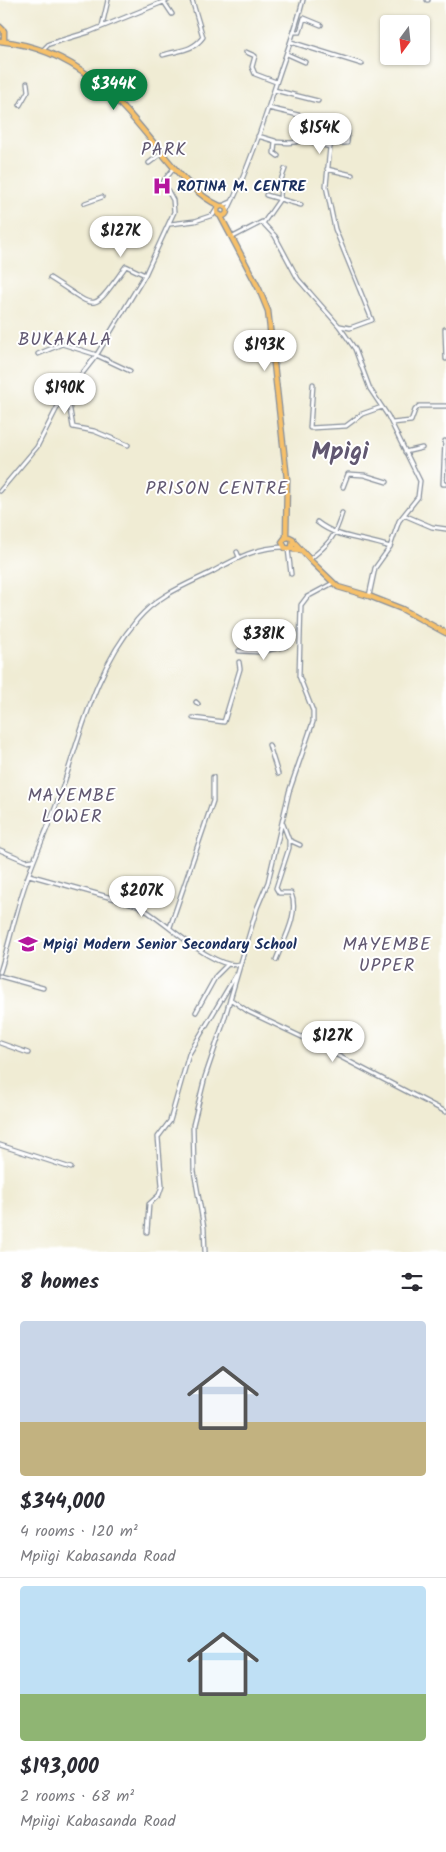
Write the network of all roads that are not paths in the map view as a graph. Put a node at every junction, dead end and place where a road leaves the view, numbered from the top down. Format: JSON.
{"nodes":[{"id":1,"x":108,"y":0,"type":"edge"},
{"id":2,"x":168,"y":0,"type":"edge"},
{"id":3,"x":192,"y":0,"type":"edge"},
{"id":4,"x":303,"y":0,"type":"edge"},
{"id":5,"x":164,"y":2,"type":"junction"},
{"id":6,"x":172,"y":14,"type":"dead end"},
{"id":7,"x":321,"y":25,"type":"dead end"},
{"id":8,"x":0,"y":26,"type":"edge"},
{"id":9,"x":102,"y":26,"type":"junction"},
{"id":10,"x":294,"y":32,"type":"junction"},
{"id":11,"x":2,"y":41,"type":"edge"},
{"id":12,"x":291,"y":42,"type":"junction"},
{"id":13,"x":43,"y":50,"type":"junction"},
{"id":14,"x":246,"y":52,"type":"dead end"},
{"id":15,"x":287,"y":54,"type":"junction"},
{"id":16,"x":163,"y":55,"type":"dead end"},
{"id":17,"x":305,"y":62,"type":"dead end"},
{"id":18,"x":362,"y":64,"type":"dead end"},
{"id":19,"x":276,"y":82,"type":"junction"},
{"id":20,"x":27,"y":83,"type":"dead end"},
{"id":21,"x":274,"y":90,"type":"junction"},
{"id":22,"x":318,"y":101,"type":"dead end"},
{"id":23,"x":20,"y":105,"type":"dead end"},
{"id":24,"x":268,"y":108,"type":"junction"},
{"id":25,"x":348,"y":132,"type":"dead end"},
{"id":26,"x":258,"y":136,"type":"junction"},
{"id":27,"x":306,"y":138,"type":"junction"},
{"id":28,"x":276,"y":142,"type":"junction"},
{"id":29,"x":330,"y":147,"type":"junction"},
{"id":30,"x":162,"y":154,"type":"junction"},
{"id":31,"x":278,"y":156,"type":"dead end"},
{"id":32,"x":149,"y":163,"type":"dead end"},
{"id":33,"x":174,"y":168,"type":"junction"},
{"id":34,"x":285,"y":169,"type":"dead end"},
{"id":35,"x":327,"y":169,"type":"junction"},
{"id":36,"x":352,"y":175,"type":"dead end"},
{"id":37,"x":266,"y":195,"type":"dead end"},
{"id":38,"x":102,"y":197,"type":"dead end"},
{"id":39,"x":280,"y":200,"type":"junction"},
{"id":40,"x":232,"y":201,"type":"junction"},
{"id":41,"x":85,"y":203,"type":"dead end"},
{"id":42,"x":301,"y":205,"type":"dead end"},
{"id":43,"x":221,"y":210,"type":"junction"},
{"id":44,"x":264,"y":222,"type":"junction"},
{"id":45,"x":170,"y":224,"type":"junction"},
{"id":46,"x":233,"y":237,"type":"junction"},
{"id":47,"x":145,"y":275,"type":"junction"},
{"id":48,"x":50,"y":278,"type":"dead end"},
{"id":49,"x":339,"y":326,"type":"junction"},
{"id":50,"x":445,"y":329,"type":"dead end"},
{"id":51,"x":38,"y":354,"type":"dead end"},
{"id":52,"x":96,"y":356,"type":"junction"},
{"id":53,"x":446,"y":359,"type":"edge"},
{"id":54,"x":130,"y":371,"type":"dead end"},
{"id":55,"x":313,"y":384,"type":"dead end"},
{"id":56,"x":72,"y":387,"type":"junction"},
{"id":57,"x":88,"y":398,"type":"dead end"},
{"id":58,"x":63,"y":399,"type":"junction"},
{"id":59,"x":446,"y":406,"type":"edge"},
{"id":60,"x":382,"y":407,"type":"junction"},
{"id":61,"x":391,"y":423,"type":"junction"},
{"id":62,"x":444,"y":441,"type":"dead end"},
{"id":63,"x":128,"y":445,"type":"dead end"},
{"id":64,"x":422,"y":448,"type":"dead end"},
{"id":65,"x":405,"y":452,"type":"junction"},
{"id":66,"x":445,"y":475,"type":"edge"},
{"id":67,"x":387,"y":482,"type":"dead end"},
{"id":68,"x":446,"y":484,"type":"edge"},
{"id":69,"x":344,"y":487,"type":"dead end"},
{"id":70,"x":0,"y":491,"type":"edge"},
{"id":71,"x":342,"y":513,"type":"dead end"},
{"id":72,"x":404,"y":515,"type":"junction"},
{"id":73,"x":287,"y":522,"type":"junction"},
{"id":74,"x":318,"y":522,"type":"dead end"},
{"id":75,"x":446,"y":529,"type":"edge"},
{"id":76,"x":336,"y":534,"type":"junction"},
{"id":77,"x":289,"y":544,"type":"junction"},
{"id":78,"x":390,"y":547,"type":"junction"},
{"id":79,"x":237,"y":552,"type":"dead end"},
{"id":80,"x":240,"y":557,"type":"junction"},
{"id":81,"x":310,"y":560,"type":"junction"},
{"id":82,"x":291,"y":574,"type":"dead end"},
{"id":83,"x":333,"y":583,"type":"junction"},
{"id":84,"x":369,"y":596,"type":"junction"},
{"id":85,"x":298,"y":598,"type":"dead end"},
{"id":86,"x":302,"y":602,"type":"junction"},
{"id":87,"x":446,"y":633,"type":"edge"},
{"id":88,"x":286,"y":646,"type":"dead end"},
{"id":89,"x":239,"y":651,"type":"dead end"},
{"id":90,"x":239,"y":662,"type":"dead end"},
{"id":91,"x":193,"y":718,"type":"dead end"},
{"id":92,"x":269,"y":746,"type":"dead end"},
{"id":93,"x":278,"y":774,"type":"dead end"},
{"id":94,"x":213,"y":778,"type":"dead end"},
{"id":95,"x":282,"y":823,"type":"junction"},
{"id":96,"x":289,"y":840,"type":"junction"},
{"id":97,"x":300,"y":845,"type":"dead end"},
{"id":98,"x":0,"y":850,"type":"edge"},
{"id":99,"x":34,"y":860,"type":"junction"},
{"id":100,"x":28,"y":875,"type":"junction"},
{"id":101,"x":170,"y":927,"type":"junction"},
{"id":102,"x":276,"y":960,"type":"dead end"},
{"id":103,"x":241,"y":964,"type":"junction"},
{"id":104,"x":227,"y":965,"type":"junction"},
{"id":105,"x":0,"y":972,"type":"edge"},
{"id":106,"x":238,"y":972,"type":"junction"},
{"id":107,"x":0,"y":976,"type":"edge"},
{"id":108,"x":43,"y":988,"type":"dead end"},
{"id":109,"x":230,"y":999,"type":"junction"},
{"id":110,"x":196,"y":1012,"type":"dead end"},
{"id":111,"x":0,"y":1043,"type":"edge"},
{"id":112,"x":28,"y":1053,"type":"dead end"},
{"id":113,"x":446,"y":1112,"type":"edge"},
{"id":114,"x":0,"y":1145,"type":"edge"},
{"id":115,"x":71,"y":1168,"type":"dead end"},
{"id":116,"x":147,"y":1232,"type":"dead end"},
{"id":117,"x":205,"y":1252,"type":"edge"}],
"edges":[{"from":1,"to":9,"type":"street"},
{"from":2,"to":5,"type":"street"},
{"from":3,"to":16,"type":"street"},
{"from":4,"to":10,"type":"street"},
{"from":5,"to":6,"type":"street"},
{"from":5,"to":9,"type":"street"},
{"from":7,"to":10,"type":"street"},
{"from":8,"to":11,"type":"main road"},
{"from":9,"to":13,"type":"street"},
{"from":10,"to":12,"type":"street"},
{"from":11,"to":13,"type":"main road"},
{"from":12,"to":15,"type":"street"},
{"from":12,"to":18,"type":"street"},
{"from":13,"to":30,"type":"main road"},
{"from":14,"to":19,"type":"street"},
{"from":15,"to":17,"type":"street"},
{"from":15,"to":19,"type":"street"},
{"from":19,"to":21,"type":"street"},
{"from":20,"to":23,"type":"street"},
{"from":21,"to":22,"type":"street"},
{"from":21,"to":24,"type":"street"},
{"from":24,"to":26,"type":"street"},
{"from":24,"to":27,"type":"street"},
{"from":25,"to":29,"type":"street"},
{"from":26,"to":28,"type":"street"},
{"from":26,"to":40,"type":"street"},
{"from":27,"to":28,"type":"street"},
{"from":27,"to":29,"type":"street"},
{"from":28,"to":31,"type":"street"},
{"from":29,"to":35,"type":"street"},
{"from":30,"to":32,"type":"street"},
{"from":30,"to":33,"type":"main road"},
{"from":33,"to":43,"type":"main road"},
{"from":33,"to":45,"type":"street"},
{"from":34,"to":39,"type":"street"},
{"from":35,"to":36,"type":"street"},
{"from":35,"to":49,"type":"street"},
{"from":37,"to":39,"type":"street"},
{"from":38,"to":41,"type":"street"},
{"from":39,"to":42,"type":"street"},
{"from":39,"to":44,"type":"street"},
{"from":40,"to":43,"type":"street"},
{"from":40,"to":43,"type":"street"},
{"from":43,"to":45,"type":"street"},
{"from":43,"to":46,"type":"main road"},
{"from":44,"to":46,"type":"street"},
{"from":44,"to":49,"type":"street"},
{"from":45,"to":47,"type":"street"},
{"from":46,"to":73,"type":"main road"},
{"from":47,"to":48,"type":"street"},
{"from":47,"to":52,"type":"street"},
{"from":49,"to":60,"type":"street"},
{"from":50,"to":53,"type":"street"},
{"from":51,"to":52,"type":"street"},
{"from":52,"to":54,"type":"street"},
{"from":52,"to":56,"type":"street"},
{"from":55,"to":60,"type":"street"},
{"from":56,"to":57,"type":"street"},
{"from":56,"to":58,"type":"street"},
{"from":58,"to":63,"type":"street"},
{"from":58,"to":70,"type":"street"},
{"from":59,"to":61,"type":"street"},
{"from":60,"to":61,"type":"street"},
{"from":61,"to":65,"type":"street"},
{"from":62,"to":66,"type":"street"},
{"from":64,"to":65,"type":"street"},
{"from":65,"to":72,"type":"street"},
{"from":66,"to":68,"type":"street"},
{"from":67,"to":69,"type":"street"},
{"from":71,"to":76,"type":"street"},
{"from":72,"to":75,"type":"street"},
{"from":72,"to":78,"type":"street"},
{"from":73,"to":77,"type":"main road"},
{"from":73,"to":77,"type":"main road"},
{"from":74,"to":76,"type":"street"},
{"from":76,"to":78,"type":"street"},
{"from":76,"to":81,"type":"street"},
{"from":77,"to":80,"type":"street"},
{"from":77,"to":81,"type":"main road"},
{"from":77,"to":82,"type":"street"},
{"from":78,"to":84,"type":"street"},
{"from":79,"to":80,"type":"street"},
{"from":80,"to":99,"type":"street"},
{"from":81,"to":83,"type":"main road"},
{"from":83,"to":84,"type":"main road"},
{"from":83,"to":86,"type":"street"},
{"from":84,"to":87,"type":"main road"},
{"from":85,"to":86,"type":"street"},
{"from":86,"to":95,"type":"street"},
{"from":88,"to":89,"type":"street"},
{"from":90,"to":91,"type":"street"},
{"from":92,"to":93,"type":"street"},
{"from":94,"to":101,"type":"street"},
{"from":95,"to":96,"type":"street"},
{"from":95,"to":103,"type":"street"},
{"from":96,"to":97,"type":"street"},
{"from":96,"to":102,"type":"street"},
{"from":98,"to":99,"type":"street"},
{"from":99,"to":100,"type":"street"},
{"from":100,"to":101,"type":"street"},
{"from":100,"to":105,"type":"street"},
{"from":101,"to":104,"type":"street"},
{"from":103,"to":104,"type":"street"},
{"from":103,"to":106,"type":"street"},
{"from":104,"to":110,"type":"street"},
{"from":106,"to":109,"type":"street"},
{"from":106,"to":116,"type":"street"},
{"from":107,"to":108,"type":"street"},
{"from":109,"to":113,"type":"street"},
{"from":109,"to":117,"type":"street"},
{"from":111,"to":112,"type":"street"},
{"from":114,"to":115,"type":"street"}]}
